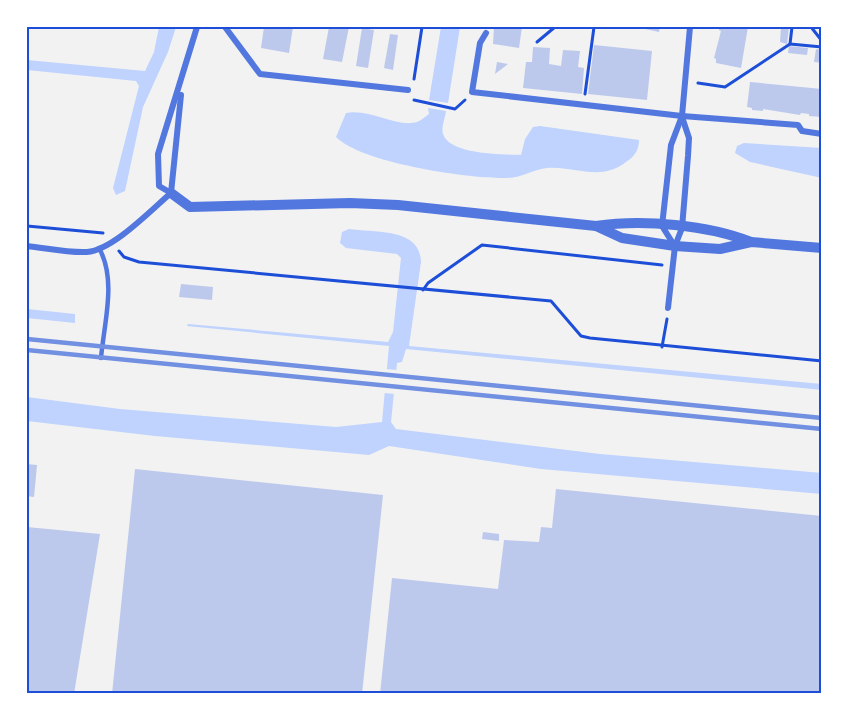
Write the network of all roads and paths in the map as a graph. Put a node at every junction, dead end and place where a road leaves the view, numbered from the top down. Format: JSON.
{"nodes":[{"id":1,"x":197,"y":27,"type":"edge"},
{"id":2,"x":225,"y":27,"type":"edge"},
{"id":3,"x":422,"y":27,"type":"edge"},
{"id":4,"x":555,"y":27,"type":"edge"},
{"id":5,"x":594,"y":27,"type":"edge"},
{"id":6,"x":690,"y":27,"type":"edge"},
{"id":7,"x":792,"y":27,"type":"edge"},
{"id":8,"x":812,"y":27,"type":"edge"},
{"id":9,"x":486,"y":33,"type":"dead end"},
{"id":10,"x":537,"y":42,"type":"dead end"},
{"id":11,"x":822,"y":42,"type":"edge"},
{"id":12,"x":789,"y":44,"type":"junction"},
{"id":13,"x":822,"y":47,"type":"edge"},
{"id":14,"x":684,"y":81,"type":"junction"},
{"id":15,"x":182,"y":86,"type":"junction"},
{"id":16,"x":408,"y":90,"type":"joint"},
{"id":17,"x":420,"y":102,"type":"dead end"},
{"id":18,"x":583,"y":105,"type":"junction"},
{"id":19,"x":455,"y":109,"type":"dead end"},
{"id":20,"x":682,"y":116,"type":"junction"},
{"id":21,"x":822,"y":134,"type":"edge"},
{"id":22,"x":171,"y":193,"type":"junction"},
{"id":23,"x":27,"y":226,"type":"edge"},
{"id":24,"x":596,"y":226,"type":"junction"},
{"id":25,"x":662,"y":226,"type":"junction"},
{"id":26,"x":682,"y":228,"type":"junction"},
{"id":27,"x":752,"y":242,"type":"junction"},
{"id":28,"x":111,"y":243,"type":"junction"},
{"id":29,"x":27,"y":246,"type":"edge"},
{"id":30,"x":675,"y":246,"type":"junction"},
{"id":31,"x":99,"y":248,"type":"junction"},
{"id":32,"x":822,"y":248,"type":"edge"},
{"id":33,"x":673,"y":266,"type":"junction"},
{"id":34,"x":423,"y":290,"type":"junction"},
{"id":35,"x":668,"y":308,"type":"joint"},
{"id":36,"x":662,"y":347,"type":"junction"},
{"id":37,"x":100,"y":358,"type":"dead end"},
{"id":38,"x":822,"y":361,"type":"edge"}],
"edges":[{"from":1,"to":15,"type":"street"},
{"from":2,"to":16,"type":"street"},
{"from":3,"to":16,"type":"path"},
{"from":4,"to":10,"type":"path"},
{"from":5,"to":18,"type":"path"},
{"from":6,"to":14,"type":"street"},
{"from":7,"to":12,"type":"path"},
{"from":8,"to":11,"type":"path"},
{"from":9,"to":18,"type":"street"},
{"from":12,"to":13,"type":"path"},
{"from":12,"to":14,"type":"path"},
{"from":14,"to":20,"type":"street"},
{"from":15,"to":22,"type":"street"},
{"from":15,"to":22,"type":"street"},
{"from":17,"to":19,"type":"path"},
{"from":18,"to":20,"type":"street"},
{"from":20,"to":21,"type":"street"},
{"from":20,"to":25,"type":"street"},
{"from":20,"to":26,"type":"street"},
{"from":22,"to":24,"type":"street"},
{"from":22,"to":28,"type":"street"},
{"from":23,"to":28,"type":"path"},
{"from":24,"to":25,"type":"street"},
{"from":24,"to":30,"type":"street"},
{"from":25,"to":26,"type":"street"},
{"from":25,"to":30,"type":"street"},
{"from":26,"to":27,"type":"street"},
{"from":26,"to":30,"type":"street"},
{"from":27,"to":30,"type":"street"},
{"from":27,"to":32,"type":"street"},
{"from":28,"to":31,"type":"street"},
{"from":28,"to":34,"type":"path"},
{"from":29,"to":31,"type":"street"},
{"from":30,"to":33,"type":"street"},
{"from":31,"to":37,"type":"lane"},
{"from":33,"to":34,"type":"path"},
{"from":33,"to":35,"type":"street"},
{"from":34,"to":36,"type":"path"},
{"from":35,"to":36,"type":"path"},
{"from":36,"to":38,"type":"path"}]}
